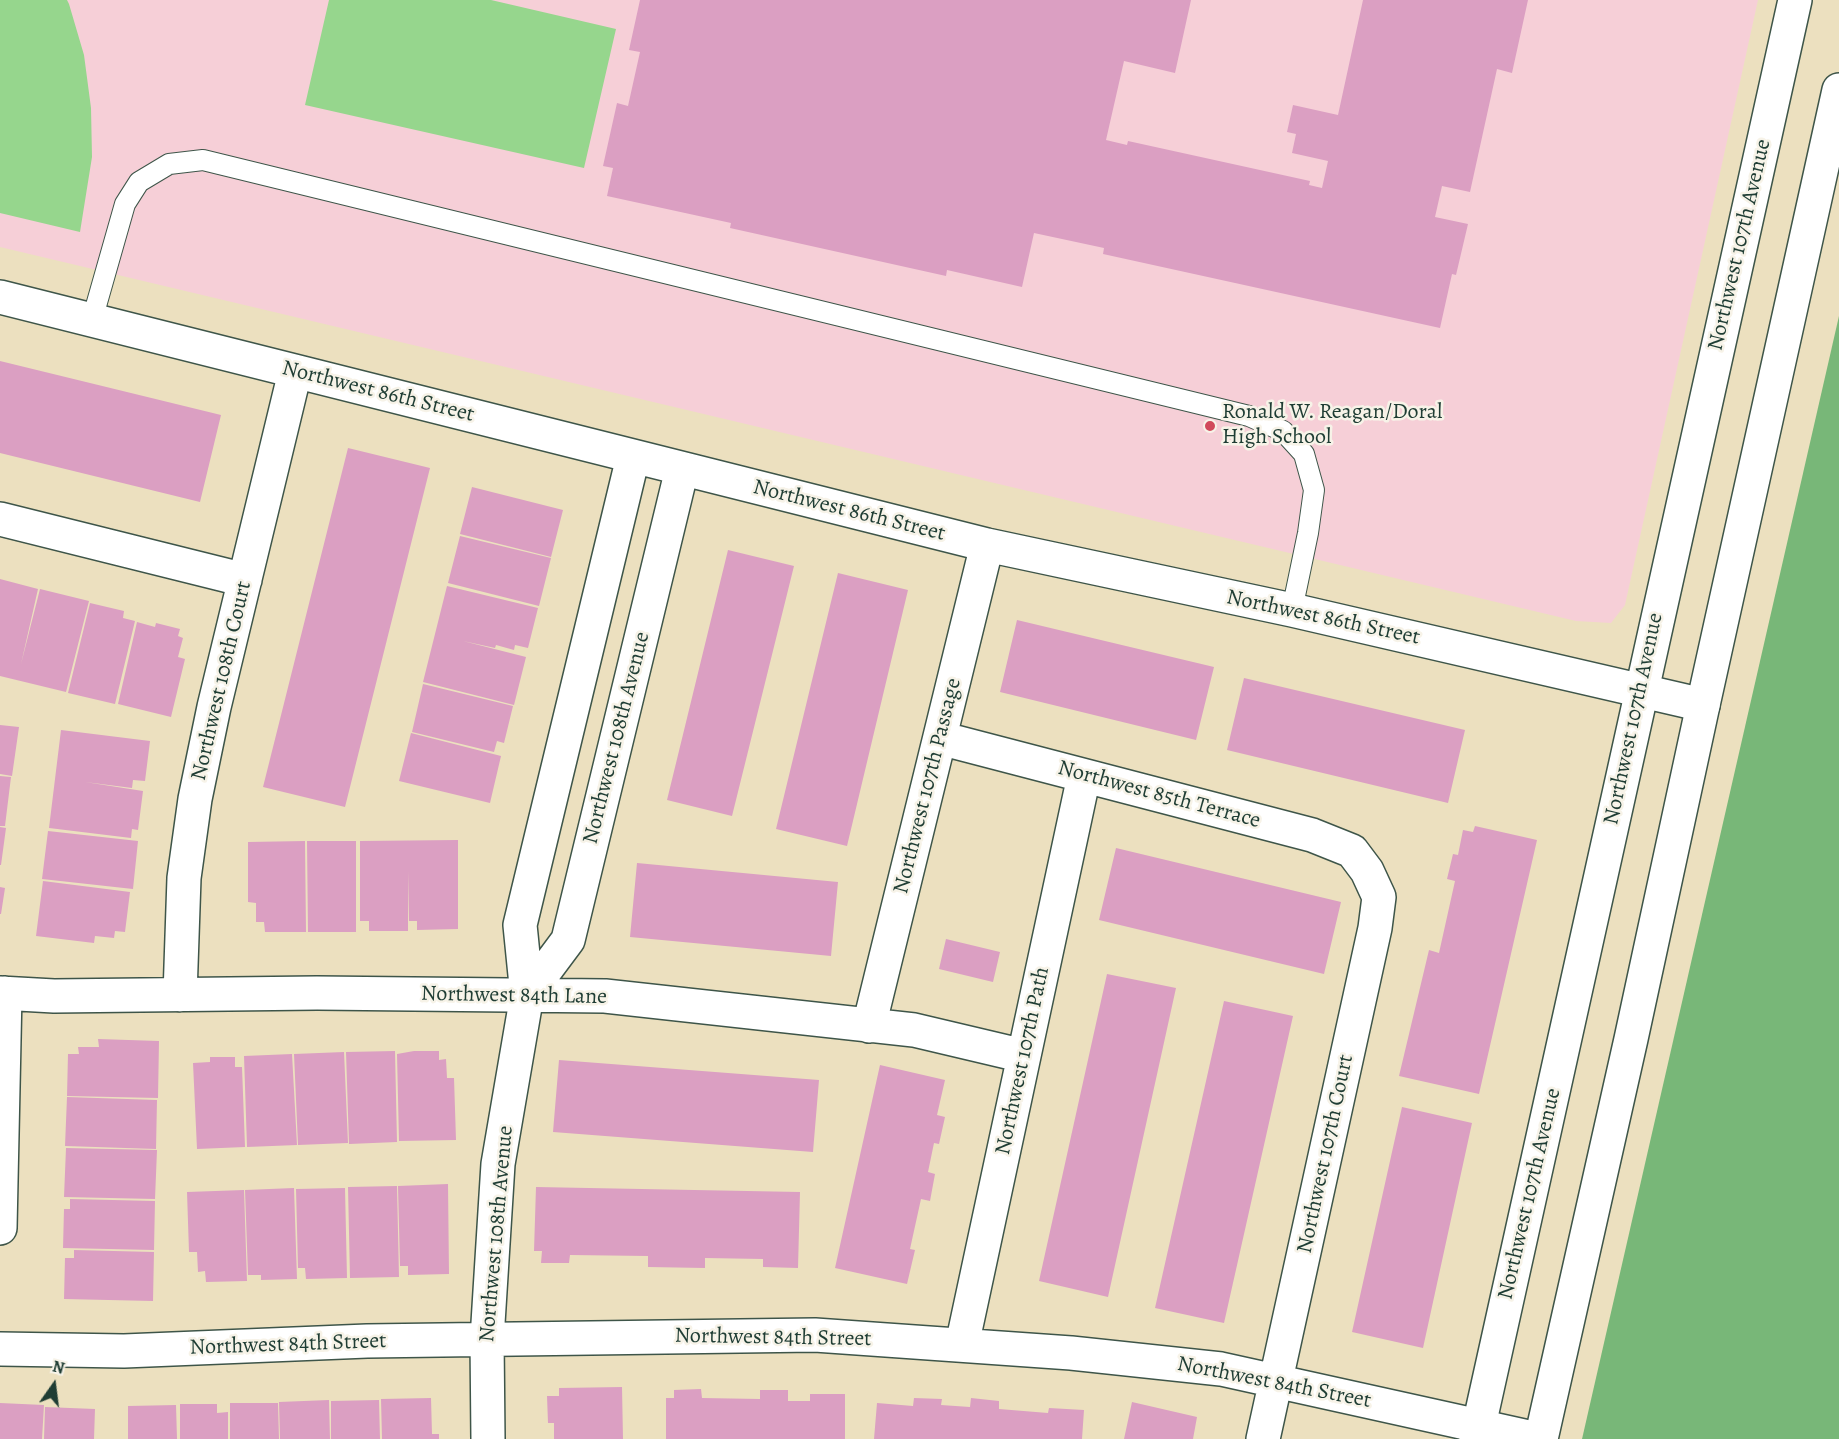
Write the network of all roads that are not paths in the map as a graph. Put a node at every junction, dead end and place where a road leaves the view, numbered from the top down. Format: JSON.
{"nodes":[{"id":1,"x":1795,"y":0,"type":"edge"},
{"id":2,"x":1839,"y":90,"type":"edge"},
{"id":3,"x":0,"y":297,"type":"edge"},
{"id":4,"x":92,"y":320,"type":"junction"},
{"id":5,"x":295,"y":372,"type":"junction"},
{"id":6,"x":633,"y":457,"type":"junction"},
{"id":7,"x":682,"y":469,"type":"junction"},
{"id":8,"x":0,"y":519,"type":"edge"},
{"id":9,"x":987,"y":545,"type":"junction"},
{"id":10,"x":245,"y":580,"type":"junction"},
{"id":11,"x":1292,"y":610,"type":"junction"},
{"id":12,"x":1640,"y":691,"type":"junction"},
{"id":13,"x":1703,"y":705,"type":"junction"},
{"id":14,"x":940,"y":738,"type":"junction"},
{"id":15,"x":1084,"y":776,"type":"junction"},
{"id":16,"x":1367,"y":871,"type":"joint"},
{"id":17,"x":3,"y":993,"type":"edge"},
{"id":18,"x":180,"y":995,"type":"junction"},
{"id":19,"x":527,"y":995,"type":"junction"},
{"id":20,"x":869,"y":1026,"type":"junction"},
{"id":21,"x":1024,"y":1056,"type":"junction"},
{"id":22,"x":0,"y":1228,"type":"edge"},
{"id":23,"x":487,"y":1339,"type":"junction"},
{"id":24,"x":962,"y":1345,"type":"junction"},
{"id":25,"x":0,"y":1349,"type":"edge"},
{"id":26,"x":1276,"y":1381,"type":"junction"},
{"id":27,"x":1477,"y":1432,"type":"edge"},
{"id":28,"x":488,"y":1439,"type":"edge"},
{"id":29,"x":1263,"y":1439,"type":"edge"},
{"id":30,"x":1539,"y":1439,"type":"edge"}],
"edges":[{"from":1,"to":12,"type":"street","name":"Northwest 107th Avenue"},
{"from":2,"to":13,"type":"street"},
{"from":3,"to":4,"type":"street","name":"Northwest 86th Street"},
{"from":4,"to":5,"type":"street","name":"Northwest 86th Street"},
{"from":4,"to":11,"type":"lane"},
{"from":5,"to":6,"type":"street","name":"Northwest 86th Street"},
{"from":5,"to":10,"type":"street","name":"Northwest 108th Court"},
{"from":6,"to":7,"type":"street","name":"Northwest 86th Street"},
{"from":6,"to":19,"type":"street","name":"Northwest 108th Avenue"},
{"from":7,"to":9,"type":"street","name":"Northwest 86th Street"},
{"from":7,"to":19,"type":"street","name":"Northwest 108th Avenue"},
{"from":8,"to":10,"type":"street"},
{"from":9,"to":11,"type":"street","name":"Northwest 86th Street"},
{"from":9,"to":14,"type":"street","name":"Northwest 107th Passage"},
{"from":10,"to":18,"type":"street","name":"Northwest 108th Court"},
{"from":11,"to":12,"type":"street","name":"Northwest 86th Street"},
{"from":12,"to":13,"type":"street","name":"Northwest 86th Street"},
{"from":12,"to":27,"type":"street","name":"Northwest 107th Avenue"},
{"from":13,"to":30,"type":"street"},
{"from":14,"to":15,"type":"street","name":"Northwest 85th Terrace"},
{"from":14,"to":20,"type":"street","name":"Northwest 107th Passage"},
{"from":15,"to":16,"type":"street","name":"Northwest 85th Terrace"},
{"from":15,"to":21,"type":"street","name":"Northwest 107th Path"},
{"from":16,"to":26,"type":"street","name":"Northwest 107th Court"},
{"from":17,"to":18,"type":"street","name":"Northwest 84th Lane"},
{"from":17,"to":22,"type":"street"},
{"from":18,"to":19,"type":"street","name":"Northwest 84th Lane"},
{"from":19,"to":20,"type":"street","name":"Northwest 84th Lane"},
{"from":19,"to":23,"type":"street","name":"Northwest 108th Avenue"},
{"from":20,"to":21,"type":"street","name":"Northwest 84th Lane"},
{"from":21,"to":24,"type":"street","name":"Northwest 107th Path"},
{"from":23,"to":24,"type":"street","name":"Northwest 84th Street"},
{"from":23,"to":25,"type":"street","name":"Northwest 84th Street"},
{"from":23,"to":28,"type":"street","name":"Northwest 108th Avenue"},
{"from":24,"to":26,"type":"street","name":"Northwest 84th Street"},
{"from":26,"to":27,"type":"street","name":"Northwest 84th Street"},
{"from":26,"to":29,"type":"street","name":"Northwest 107th Court"},
{"from":27,"to":30,"type":"street","name":"Northwest 84th Street"}]}
